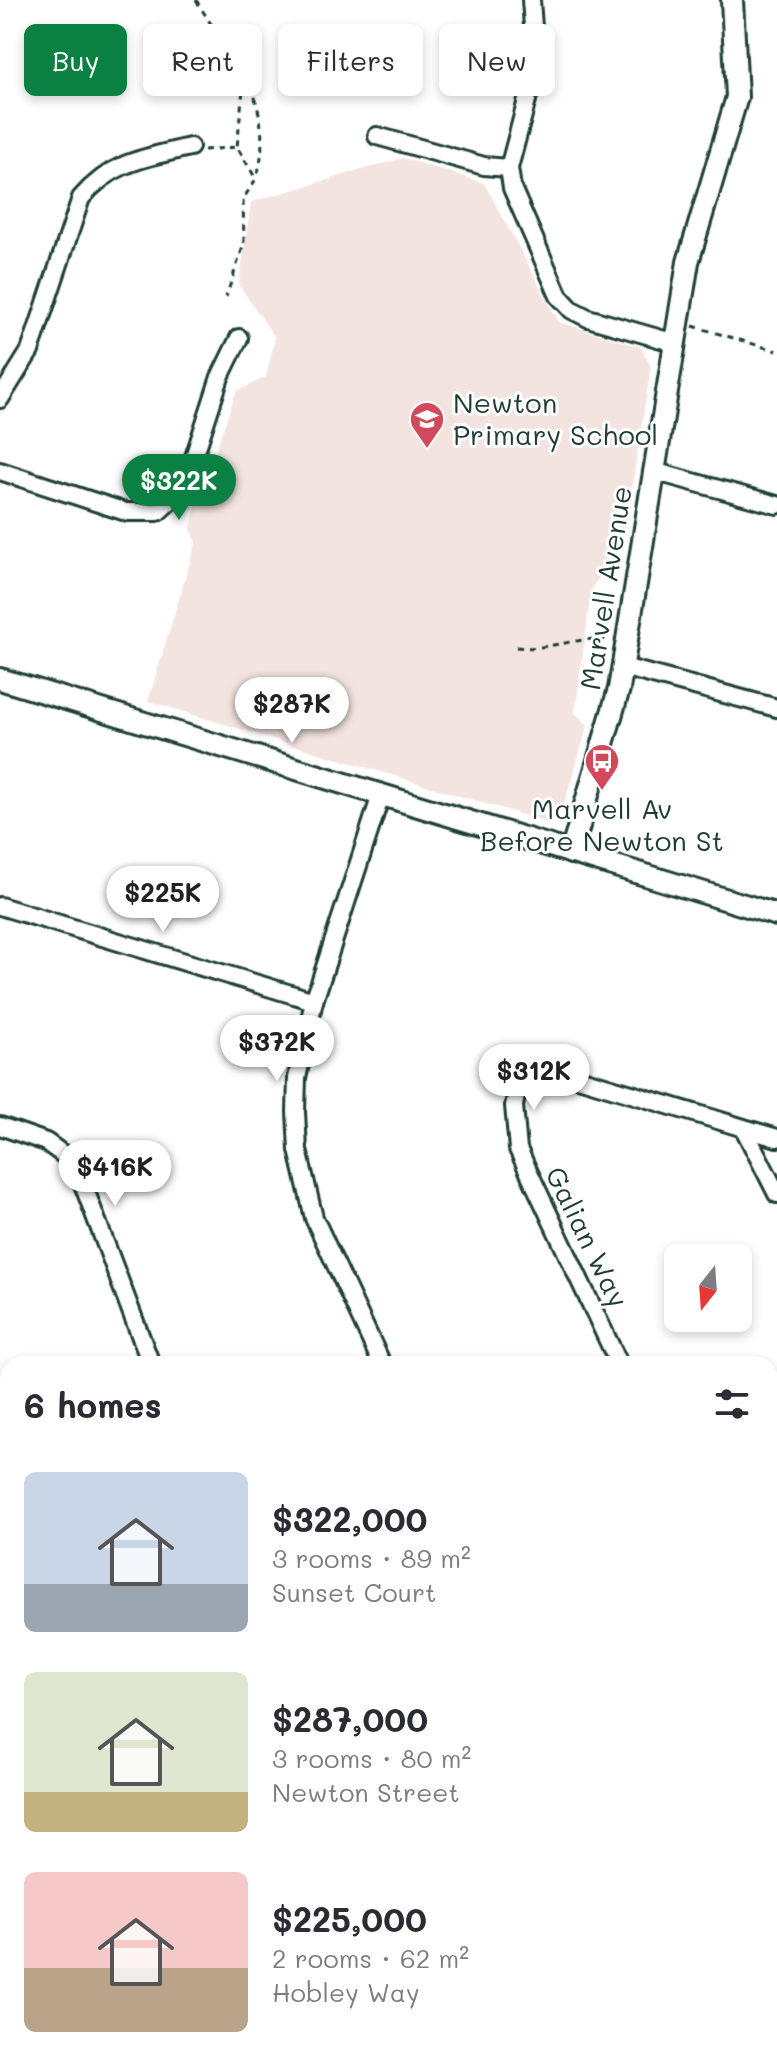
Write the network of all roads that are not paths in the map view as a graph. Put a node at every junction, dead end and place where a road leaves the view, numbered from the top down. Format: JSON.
{"nodes":[{"id":1,"x":531,"y":0,"type":"edge"},
{"id":2,"x":732,"y":0,"type":"edge"},
{"id":3,"x":377,"y":136,"type":"dead end"},
{"id":4,"x":190,"y":147,"type":"road end"},
{"id":5,"x":509,"y":168,"type":"junction"},
{"id":6,"x":676,"y":333,"type":"junction"},
{"id":7,"x":239,"y":338,"type":"dead end"},
{"id":8,"x":0,"y":399,"type":"edge"},
{"id":9,"x":0,"y":471,"type":"edge"},
{"id":10,"x":653,"y":471,"type":"junction"},
{"id":11,"x":777,"y":505,"type":"edge"},
{"id":12,"x":623,"y":667,"type":"junction"},
{"id":13,"x":0,"y":679,"type":"edge"},
{"id":14,"x":777,"y":708,"type":"edge"},
{"id":15,"x":381,"y":795,"type":"junction"},
{"id":16,"x":571,"y":853,"type":"junction"},
{"id":17,"x":0,"y":906,"type":"edge"},
{"id":18,"x":777,"y":915,"type":"edge"},
{"id":19,"x":314,"y":1001,"type":"junction"},
{"id":20,"x":0,"y":1126,"type":"edge"},
{"id":21,"x":744,"y":1129,"type":"junction"},
{"id":22,"x":777,"y":1138,"type":"edge"},
{"id":23,"x":777,"y":1194,"type":"edge"},
{"id":24,"x":148,"y":1356,"type":"edge"},
{"id":25,"x":378,"y":1356,"type":"edge"},
{"id":26,"x":615,"y":1356,"type":"edge"}],
"edges":[{"from":1,"to":5,"type":"street"},
{"from":2,"to":6,"type":"street","name":"Marvell Avenue"},
{"from":3,"to":5,"type":"street"},
{"from":4,"to":8,"type":"street"},
{"from":5,"to":6,"type":"street"},
{"from":6,"to":10,"type":"street","name":"Marvell Avenue"},
{"from":7,"to":9,"type":"street"},
{"from":10,"to":11,"type":"street"},
{"from":10,"to":12,"type":"street","name":"Marvell Avenue"},
{"from":12,"to":14,"type":"street"},
{"from":12,"to":16,"type":"street","name":"Marvell Avenue"},
{"from":13,"to":15,"type":"street"},
{"from":15,"to":16,"type":"street"},
{"from":15,"to":19,"type":"street"},
{"from":16,"to":18,"type":"street"},
{"from":17,"to":19,"type":"street"},
{"from":19,"to":25,"type":"street"},
{"from":20,"to":24,"type":"street"},
{"from":21,"to":22,"type":"street","name":"Galian Way"},
{"from":21,"to":23,"type":"street"},
{"from":21,"to":26,"type":"street","name":"Galian Way"}]}
